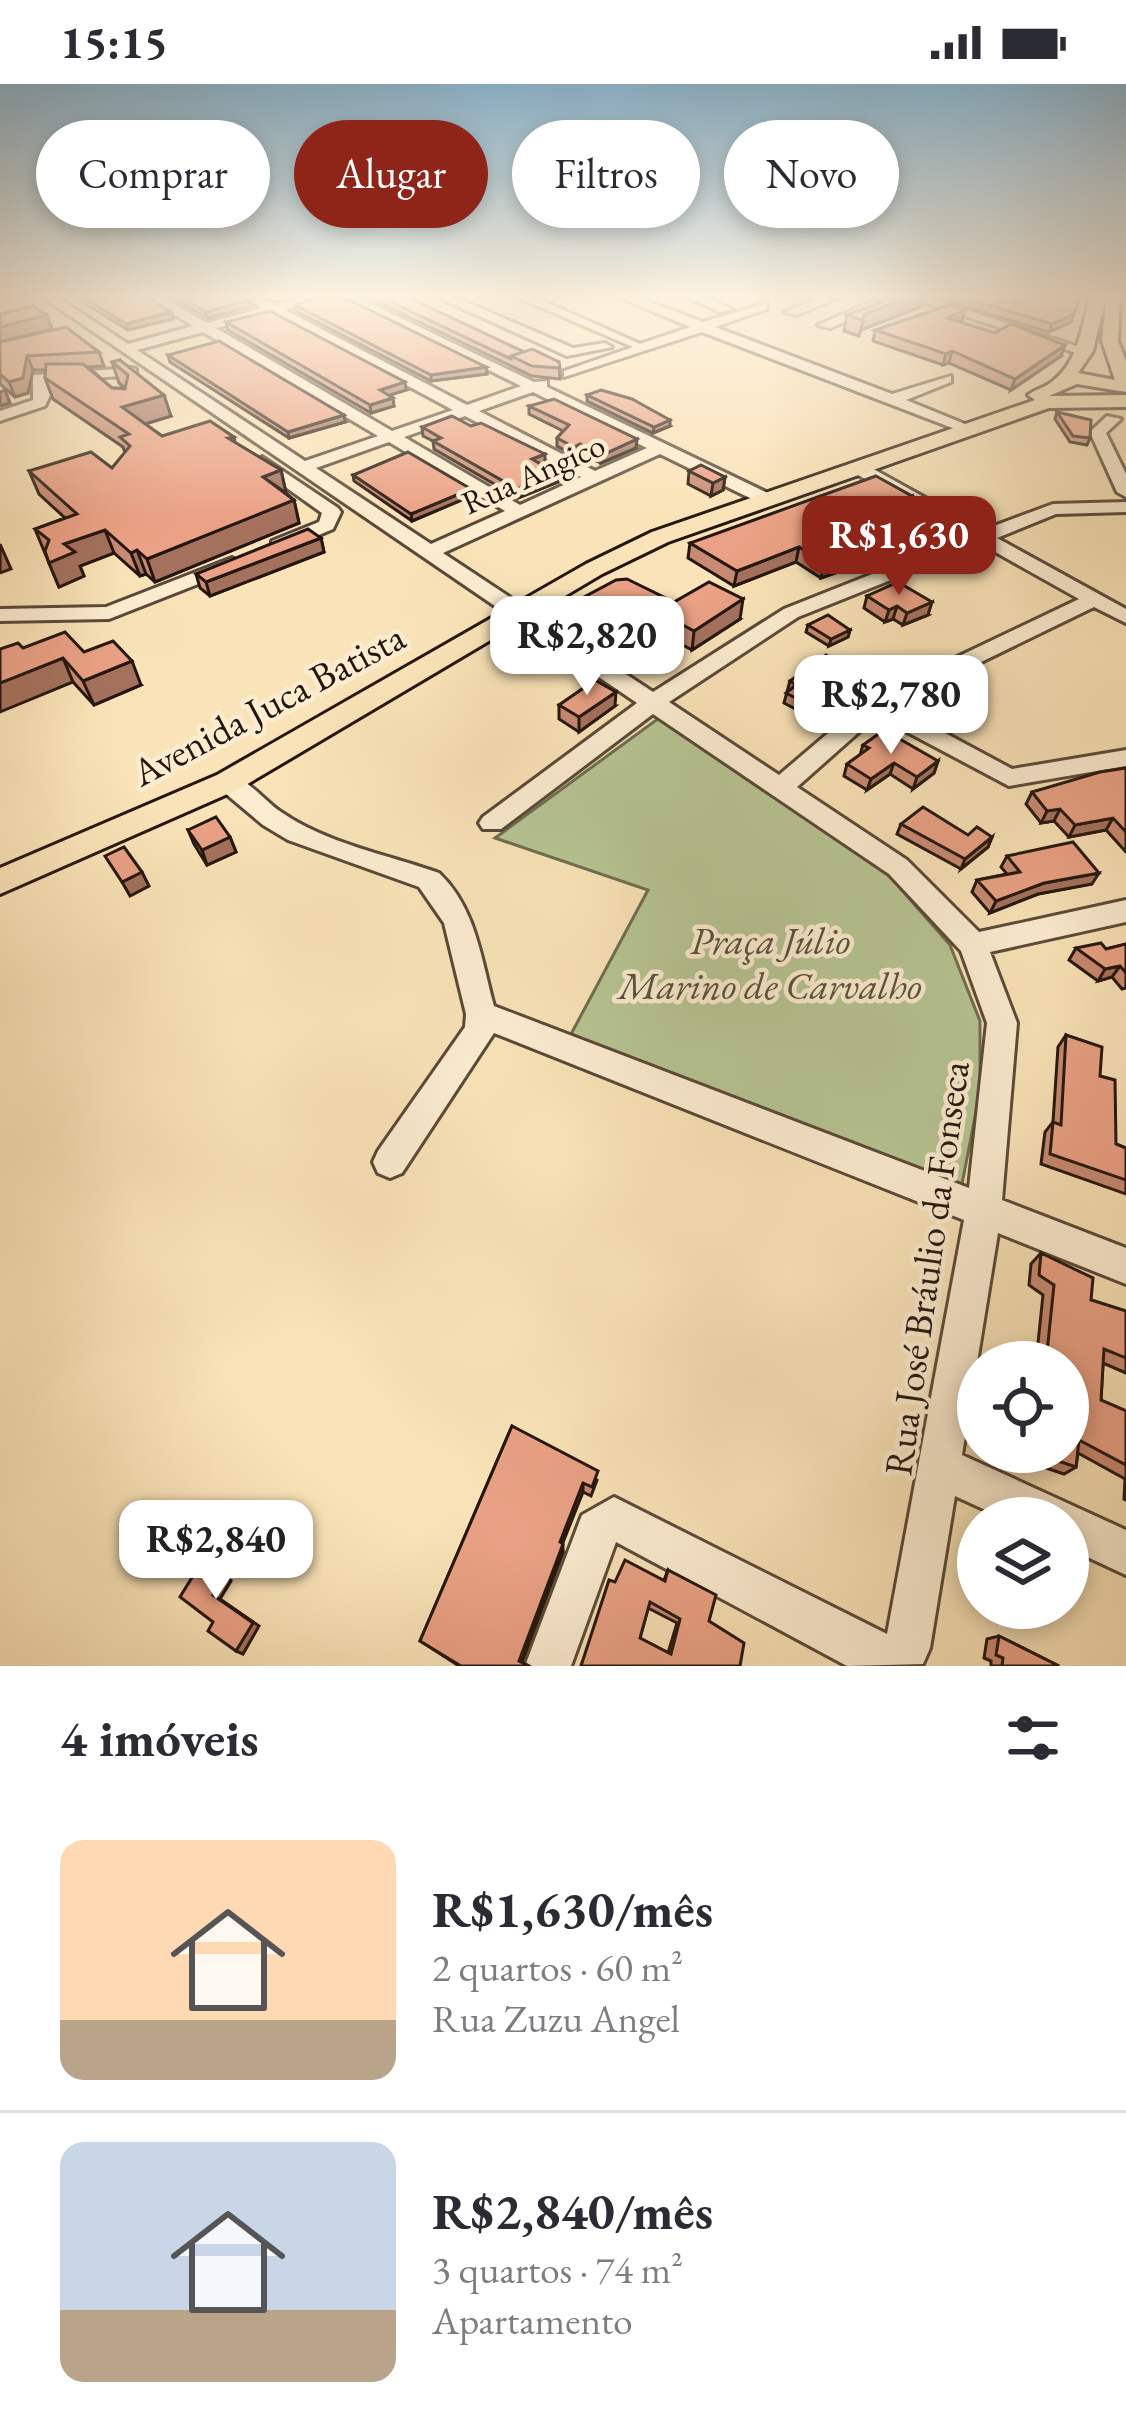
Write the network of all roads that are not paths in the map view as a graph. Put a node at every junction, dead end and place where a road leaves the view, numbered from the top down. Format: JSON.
{"nodes":[{"id":1,"x":128,"y":370,"type":"edge"},
{"id":2,"x":157,"y":370,"type":"edge"},
{"id":3,"x":276,"y":370,"type":"edge"},
{"id":4,"x":390,"y":370,"type":"edge"},
{"id":5,"x":499,"y":370,"type":"edge"},
{"id":6,"x":579,"y":370,"type":"edge"},
{"id":7,"x":816,"y":370,"type":"edge"},
{"id":8,"x":1071,"y":370,"type":"edge"},
{"id":9,"x":131,"y":372,"type":"junction"},
{"id":10,"x":946,"y":379,"type":"dead end"},
{"id":11,"x":1063,"y":382,"type":"junction"},
{"id":12,"x":107,"y":386,"type":"junction"},
{"id":13,"x":1126,"y":386,"type":"edge"},
{"id":14,"x":534,"y":387,"type":"junction"},
{"id":15,"x":72,"y":395,"type":"edge"},
{"id":16,"x":894,"y":399,"type":"junction"},
{"id":17,"x":1082,"y":401,"type":"junction"},
{"id":18,"x":1126,"y":401,"type":"edge"},
{"id":19,"x":467,"y":410,"type":"junction"},
{"id":20,"x":0,"y":416,"type":"edge"},
{"id":21,"x":965,"y":427,"type":"junction"},
{"id":22,"x":1119,"y":427,"type":"edge"},
{"id":23,"x":391,"y":437,"type":"junction"},
{"id":24,"x":661,"y":448,"type":"junction"},
{"id":25,"x":303,"y":467,"type":"junction"},
{"id":26,"x":862,"y":470,"type":"junction"},
{"id":27,"x":819,"y":477,"type":"junction"},
{"id":28,"x":595,"y":478,"type":"junction"},
{"id":29,"x":1126,"y":492,"type":"edge"},
{"id":30,"x":766,"y":499,"type":"junction"},
{"id":31,"x":1126,"y":506,"type":"edge"},
{"id":32,"x":520,"y":512,"type":"junction"},
{"id":33,"x":982,"y":536,"type":"junction"},
{"id":34,"x":429,"y":552,"type":"junction"},
{"id":35,"x":1095,"y":599,"type":"junction"},
{"id":36,"x":520,"y":613,"type":"junction"},
{"id":37,"x":0,"y":615,"type":"edge"},
{"id":38,"x":1126,"y":617,"type":"edge"},
{"id":39,"x":653,"y":702,"type":"junction"},
{"id":40,"x":875,"y":705,"type":"junction"},
{"id":41,"x":1126,"y":758,"type":"edge"},
{"id":42,"x":228,"y":782,"type":"junction"},
{"id":43,"x":781,"y":787,"type":"junction"},
{"id":44,"x":492,"y":823,"type":"dead end"},
{"id":45,"x":0,"y":882,"type":"edge"},
{"id":46,"x":1126,"y":911,"type":"edge"},
{"id":47,"x":973,"y":945,"type":"junction"},
{"id":48,"x":481,"y":1014,"type":"junction"},
{"id":49,"x":390,"y":1162,"type":"dead end"},
{"id":50,"x":983,"y":1210,"type":"junction"},
{"id":51,"x":1126,"y":1266,"type":"edge"},
{"id":52,"x":942,"y":1468,"type":"junction"},
{"id":53,"x":1005,"y":1497,"type":"edge"},
{"id":54,"x":1089,"y":1536,"type":"edge"},
{"id":55,"x":1126,"y":1553,"type":"edge"},
{"id":56,"x":548,"y":1666,"type":"edge"}],
"edges":[{"from":1,"to":9,"type":"street"},
{"from":2,"to":25,"type":"street","name":"Rua José Bráulio da Fonseca"},
{"from":3,"to":23,"type":"street"},
{"from":4,"to":19,"type":"street"},
{"from":5,"to":14,"type":"street"},
{"from":6,"to":14,"type":"street"},
{"from":7,"to":16,"type":"street"},
{"from":8,"to":11,"type":"main road"},
{"from":9,"to":12,"type":"street"},
{"from":9,"to":37,"type":"street"},
{"from":10,"to":16,"type":"street"},
{"from":11,"to":13,"type":"main road","name":"Avenida Juca Batista"},
{"from":11,"to":17,"type":"main road"},
{"from":11,"to":21,"type":"main road","name":"Avenida Juca Batista"},
{"from":12,"to":15,"type":"street"},
{"from":12,"to":20,"type":"street"},
{"from":14,"to":19,"type":"street"},
{"from":14,"to":24,"type":"street"},
{"from":16,"to":21,"type":"street"},
{"from":17,"to":18,"type":"main road","name":"Avenida Juca Batista"},
{"from":17,"to":21,"type":"main road","name":"Avenida Juca Batista"},
{"from":17,"to":22,"type":"main road"},
{"from":19,"to":23,"type":"street"},
{"from":19,"to":28,"type":"street"},
{"from":21,"to":26,"type":"main road","name":"Avenida Juca Batista"},
{"from":21,"to":27,"type":"main road","name":"Avenida Juca Batista"},
{"from":22,"to":29,"type":"street"},
{"from":23,"to":25,"type":"street"},
{"from":23,"to":32,"type":"street"},
{"from":24,"to":28,"type":"street","name":"Rua Angico"},
{"from":24,"to":30,"type":"street"},
{"from":25,"to":34,"type":"street","name":"Rua José Bráulio da Fonseca"},
{"from":26,"to":27,"type":"main road","name":"Avenida Juca Batista"},
{"from":26,"to":33,"type":"street"},
{"from":27,"to":30,"type":"main road","name":"Avenida Juca Batista"},
{"from":28,"to":32,"type":"street","name":"Rua Angico"},
{"from":30,"to":36,"type":"main road","name":"Avenida Juca Batista"},
{"from":31,"to":33,"type":"street"},
{"from":32,"to":34,"type":"street","name":"Rua Angico"},
{"from":33,"to":35,"type":"street"},
{"from":33,"to":39,"type":"street"},
{"from":34,"to":36,"type":"street","name":"Rua José Bráulio da Fonseca"},
{"from":35,"to":38,"type":"street"},
{"from":35,"to":40,"type":"street"},
{"from":36,"to":39,"type":"street","name":"Rua José Bráulio da Fonseca"},
{"from":36,"to":42,"type":"main road","name":"Avenida Juca Batista"},
{"from":39,"to":43,"type":"street","name":"Rua José Bráulio da Fonseca"},
{"from":39,"to":44,"type":"street"},
{"from":40,"to":41,"type":"street"},
{"from":40,"to":43,"type":"street"},
{"from":42,"to":45,"type":"main road","name":"Avenida Juca Batista"},
{"from":42,"to":48,"type":"street"},
{"from":43,"to":47,"type":"street","name":"Rua José Bráulio da Fonseca"},
{"from":46,"to":47,"type":"street"},
{"from":47,"to":50,"type":"street","name":"Rua José Bráulio da Fonseca"},
{"from":48,"to":49,"type":"street"},
{"from":48,"to":50,"type":"street"},
{"from":50,"to":51,"type":"street"},
{"from":50,"to":52,"type":"street","name":"Rua José Bráulio da Fonseca"},
{"from":52,"to":53,"type":"street"},
{"from":52,"to":56,"type":"street","name":"Rua José Bráulio da Fonseca"},
{"from":54,"to":55,"type":"street"}]}
